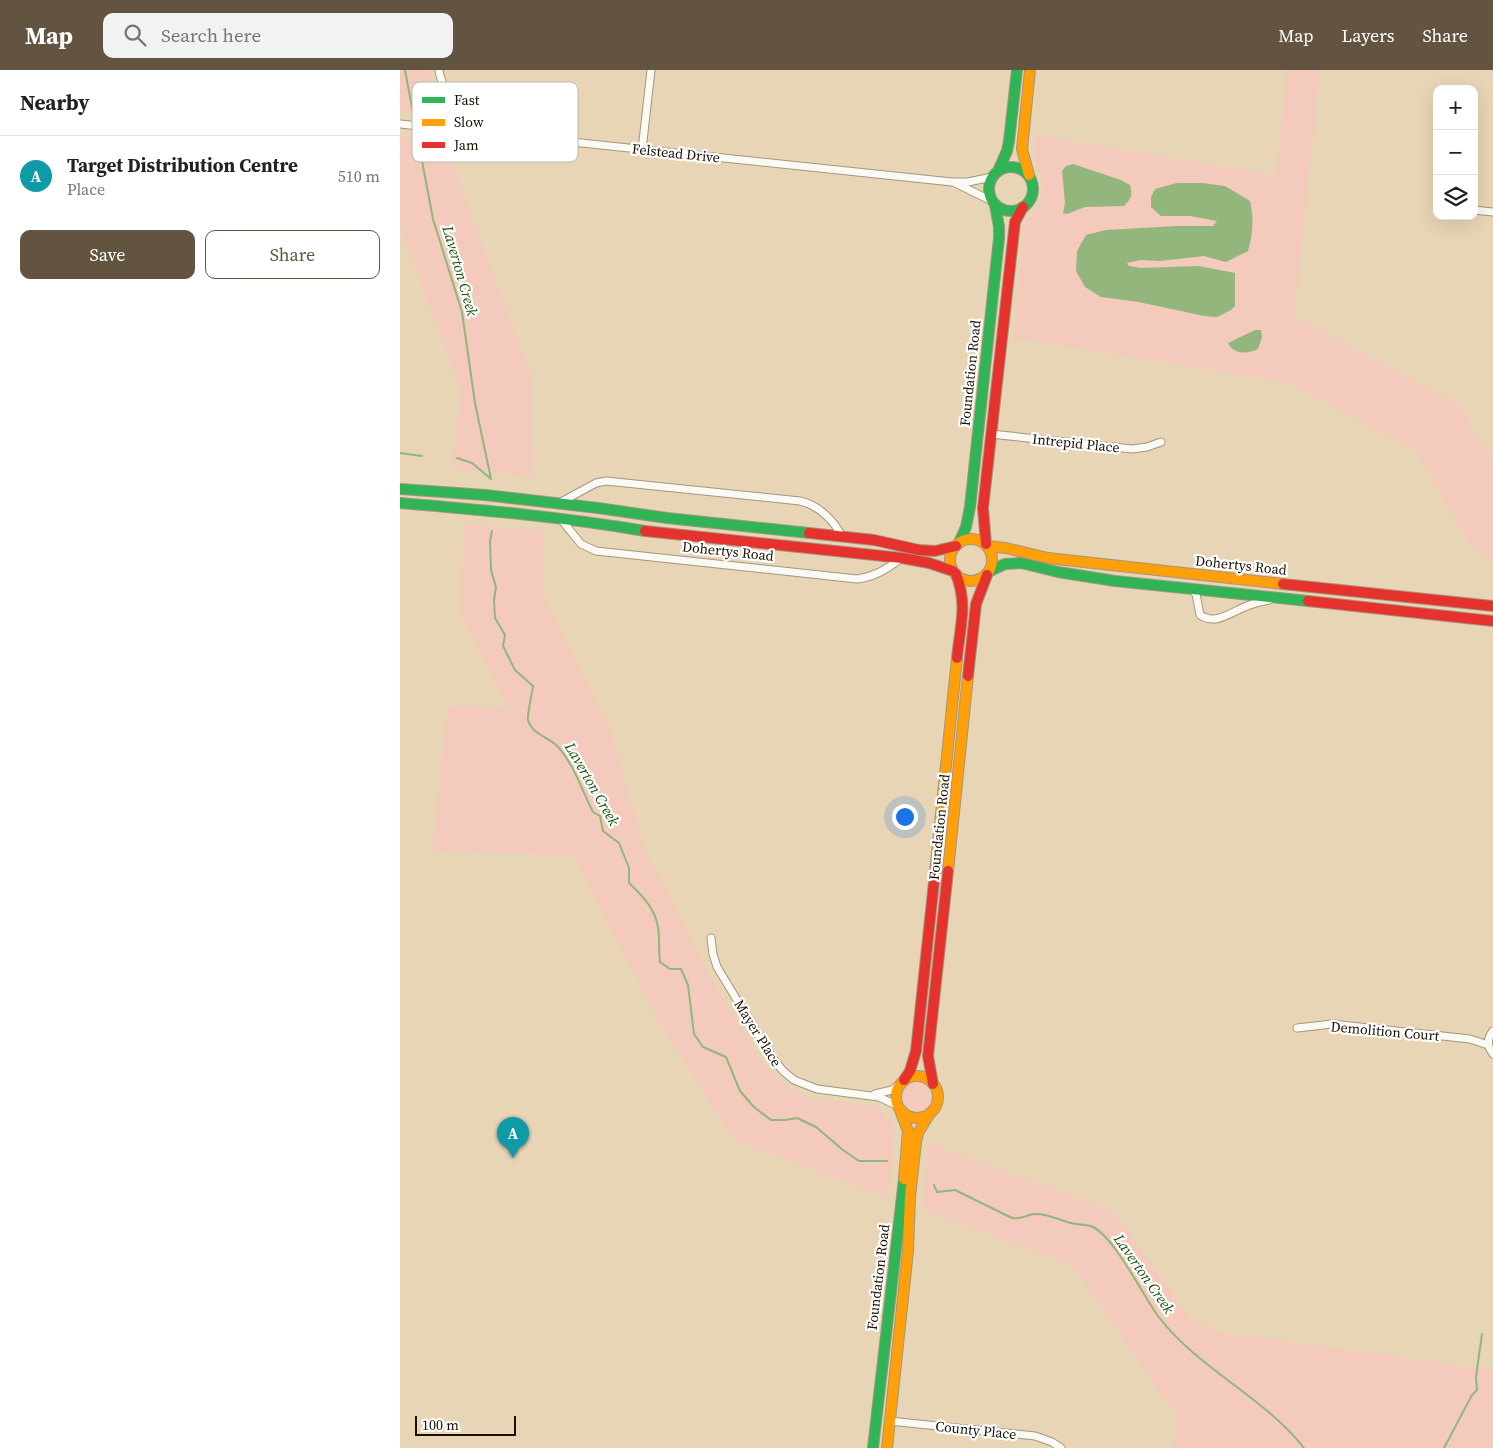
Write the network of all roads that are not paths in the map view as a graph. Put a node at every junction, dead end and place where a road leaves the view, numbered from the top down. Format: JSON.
{"nodes":[{"id":1,"x":439,"y":70,"type":"edge"},
{"id":2,"x":650,"y":70,"type":"edge"},
{"id":3,"x":1017,"y":70,"type":"edge"},
{"id":4,"x":1030,"y":70,"type":"edge"},
{"id":5,"x":442,"y":82,"type":"edge"},
{"id":6,"x":578,"y":143,"type":"edge"},
{"id":7,"x":642,"y":150,"type":"junction"},
{"id":8,"x":995,"y":174,"type":"junction"},
{"id":9,"x":1029,"y":176,"type":"junction"},
{"id":10,"x":952,"y":182,"type":"junction"},
{"id":11,"x":994,"y":203,"type":"junction"},
{"id":12,"x":1023,"y":207,"type":"junction"},
{"id":13,"x":1478,"y":210,"type":"edge"},
{"id":14,"x":1493,"y":212,"type":"edge"},
{"id":15,"x":992,"y":295,"type":"junction"},
{"id":16,"x":1006,"y":297,"type":"junction"},
{"id":17,"x":991,"y":434,"type":"junction"},
{"id":18,"x":1161,"y":442,"type":"dead end"},
{"id":19,"x":400,"y":489,"type":"edge"},
{"id":20,"x":400,"y":503,"type":"edge"},
{"id":21,"x":558,"y":504,"type":"junction"},
{"id":22,"x":560,"y":518,"type":"junction"},
{"id":23,"x":842,"y":537,"type":"junction"},
{"id":24,"x":957,"y":545,"type":"junction"},
{"id":25,"x":986,"y":545,"type":"junction"},
{"id":26,"x":902,"y":558,"type":"junction"},
{"id":27,"x":954,"y":573,"type":"junction"},
{"id":28,"x":989,"y":573,"type":"junction"},
{"id":29,"x":1190,"y":588,"type":"junction"},
{"id":30,"x":1352,"y":591,"type":"junction"},
{"id":31,"x":1279,"y":597,"type":"junction"},
{"id":32,"x":1351,"y":604,"type":"junction"},
{"id":33,"x":1493,"y":606,"type":"edge"},
{"id":34,"x":1493,"y":621,"type":"edge"},
{"id":35,"x":711,"y":938,"type":"dead end"},
{"id":36,"x":1297,"y":1028,"type":"dead end"},
{"id":37,"x":1491,"y":1033,"type":"edge"},
{"id":38,"x":1473,"y":1039,"type":"junction"},
{"id":39,"x":1488,"y":1045,"type":"junction"},
{"id":40,"x":1493,"y":1054,"type":"edge"},
{"id":41,"x":903,"y":1081,"type":"junction"},
{"id":42,"x":933,"y":1084,"type":"junction"},
{"id":43,"x":869,"y":1095,"type":"junction"},
{"id":44,"x":899,"y":1108,"type":"junction"},
{"id":45,"x":930,"y":1113,"type":"junction"},
{"id":46,"x":889,"y":1421,"type":"junction"},
{"id":47,"x":873,"y":1448,"type":"edge"},
{"id":48,"x":886,"y":1448,"type":"edge"},
{"id":49,"x":1061,"y":1448,"type":"edge"}],
"edges":[{"from":1,"to":5,"type":"street"},
{"from":2,"to":7,"type":"street"},
{"from":3,"to":8,"type":"street"},
{"from":4,"to":9,"type":"street"},
{"from":6,"to":7,"type":"street","name":"Felstead Drive"},
{"from":7,"to":10,"type":"street","name":"Felstead Drive"},
{"from":8,"to":9,"type":"street"},
{"from":8,"to":10,"type":"street","name":"Felstead Drive"},
{"from":8,"to":11,"type":"street"},
{"from":9,"to":12,"type":"street"},
{"from":10,"to":11,"type":"street","name":"Felstead Drive"},
{"from":11,"to":12,"type":"street"},
{"from":11,"to":15,"type":"street","name":"Foundation Road"},
{"from":12,"to":16,"type":"street","name":"Foundation Road"},
{"from":13,"to":14,"type":"street"},
{"from":15,"to":16,"type":"street"},
{"from":15,"to":24,"type":"street","name":"Foundation Road"},
{"from":16,"to":17,"type":"street","name":"Foundation Road"},
{"from":17,"to":18,"type":"street","name":"Intrepid Place"},
{"from":17,"to":25,"type":"street","name":"Foundation Road"},
{"from":19,"to":21,"type":"street","name":"Dohertys Road"},
{"from":20,"to":22,"type":"street","name":"Dohertys Road"},
{"from":21,"to":23,"type":"street","name":"Dohertys Road"},
{"from":21,"to":23,"type":"street"},
{"from":22,"to":26,"type":"street","name":"Dohertys Road"},
{"from":22,"to":26,"type":"street","name":"Dohertys Road"},
{"from":23,"to":24,"type":"street","name":"Dohertys Road"},
{"from":24,"to":25,"type":"street"},
{"from":24,"to":27,"type":"street"},
{"from":25,"to":28,"type":"street"},
{"from":25,"to":30,"type":"street","name":"Dohertys Road"},
{"from":26,"to":27,"type":"street","name":"Dohertys Road"},
{"from":27,"to":28,"type":"street"},
{"from":27,"to":41,"type":"street","name":"Foundation Road"},
{"from":28,"to":29,"type":"street","name":"Dohertys Road"},
{"from":28,"to":42,"type":"street","name":"Foundation Road"},
{"from":29,"to":31,"type":"street","name":"Dohertys Road"},
{"from":29,"to":31,"type":"street","name":"Dohertys Road"},
{"from":30,"to":32,"type":"street"},
{"from":30,"to":33,"type":"street","name":"Dohertys Road"},
{"from":31,"to":32,"type":"street","name":"Dohertys Road"},
{"from":32,"to":34,"type":"street","name":"Dohertys Road"},
{"from":35,"to":43,"type":"street","name":"Mayer Place"},
{"from":36,"to":38,"type":"street","name":"Demolition Court"},
{"from":37,"to":38,"type":"street","name":"Demolition Court"},
{"from":37,"to":39,"type":"street"},
{"from":38,"to":39,"type":"street","name":"Demolition Court"},
{"from":39,"to":40,"type":"street"},
{"from":41,"to":42,"type":"street"},
{"from":41,"to":43,"type":"street","name":"Mayer Place"},
{"from":41,"to":44,"type":"street"},
{"from":42,"to":45,"type":"street"},
{"from":43,"to":44,"type":"street","name":"Mayer Place"},
{"from":44,"to":45,"type":"street"},
{"from":44,"to":47,"type":"street","name":"Foundation Road"},
{"from":45,"to":46,"type":"street","name":"Foundation Road"},
{"from":46,"to":48,"type":"street","name":"Foundation Road"},
{"from":46,"to":49,"type":"street","name":"County Place"}]}
